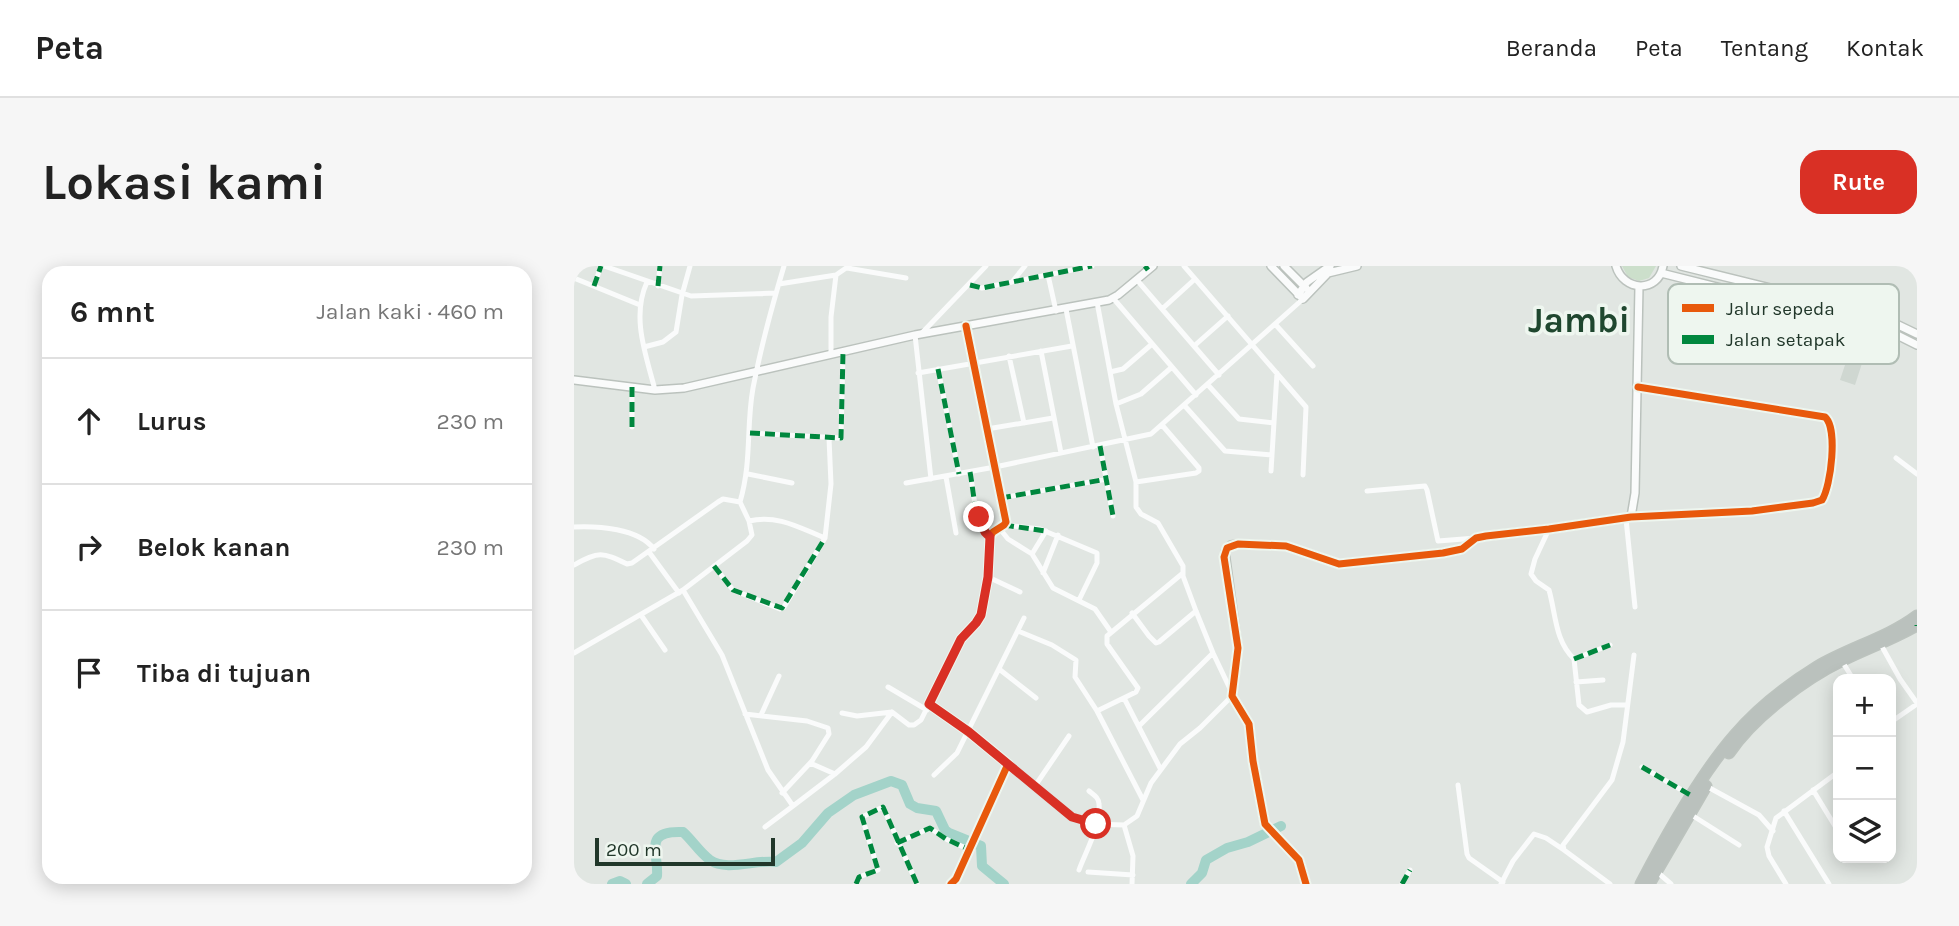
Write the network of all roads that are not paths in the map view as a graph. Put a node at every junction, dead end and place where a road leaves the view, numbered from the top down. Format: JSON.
{"nodes":[{"id":1,"x":603,"y":266,"type":"edge"},
{"id":2,"x":660,"y":266,"type":"edge"},
{"id":3,"x":690,"y":266,"type":"edge"},
{"id":4,"x":785,"y":266,"type":"edge"},
{"id":5,"x":986,"y":266,"type":"edge"},
{"id":6,"x":1025,"y":266,"type":"edge"},
{"id":7,"x":1092,"y":266,"type":"edge"},
{"id":8,"x":1184,"y":266,"type":"edge"},
{"id":9,"x":1270,"y":266,"type":"edge"},
{"id":10,"x":1284,"y":266,"type":"edge"},
{"id":11,"x":1355,"y":266,"type":"edge"},
{"id":12,"x":1616,"y":266,"type":"edge"},
{"id":13,"x":1681,"y":266,"type":"edge"},
{"id":14,"x":848,"y":267,"type":"edge"},
{"id":15,"x":1149,"y":267,"type":"edge"},
{"id":16,"x":1331,"y":268,"type":"edge"},
{"id":17,"x":1662,"y":270,"type":"edge"},
{"id":18,"x":836,"y":275,"type":"junction"},
{"id":19,"x":1048,"y":275,"type":"junction"},
{"id":20,"x":574,"y":278,"type":"edge"},
{"id":21,"x":906,"y":278,"type":"dead end"},
{"id":22,"x":1195,"y":279,"type":"junction"},
{"id":23,"x":1137,"y":280,"type":"junction"},
{"id":24,"x":647,"y":282,"type":"junction"},
{"id":25,"x":1012,"y":282,"type":"junction"},
{"id":26,"x":779,"y":284,"type":"junction"},
{"id":27,"x":1714,"y":284,"type":"edge"},
{"id":28,"x":1753,"y":284,"type":"edge"},
{"id":29,"x":970,"y":285,"type":"junction"},
{"id":30,"x":594,"y":286,"type":"junction"},
{"id":31,"x":658,"y":286,"type":"junction"},
{"id":32,"x":1639,"y":286,"type":"junction"},
{"id":33,"x":1306,"y":289,"type":"junction"},
{"id":34,"x":776,"y":293,"type":"junction"},
{"id":35,"x":682,"y":295,"type":"junction"},
{"id":36,"x":1300,"y":297,"type":"junction"},
{"id":37,"x":1113,"y":298,"type":"junction"},
{"id":38,"x":1097,"y":302,"type":"junction"},
{"id":39,"x":640,"y":305,"type":"junction"},
{"id":40,"x":1066,"y":309,"type":"junction"},
{"id":41,"x":1162,"y":309,"type":"junction"},
{"id":42,"x":1056,"y":311,"type":"junction"},
{"id":43,"x":1228,"y":316,"type":"junction"},
{"id":44,"x":1275,"y":324,"type":"junction"},
{"id":45,"x":1899,"y":325,"type":"edge"},
{"id":46,"x":966,"y":326,"type":"junction"},
{"id":47,"x":1917,"y":334,"type":"edge"},
{"id":48,"x":918,"y":335,"type":"junction"},
{"id":49,"x":1899,"y":335,"type":"edge"},
{"id":50,"x":1152,"y":344,"type":"junction"},
{"id":51,"x":1252,"y":345,"type":"junction"},
{"id":52,"x":1917,"y":345,"type":"edge"},
{"id":53,"x":644,"y":346,"type":"junction"},
{"id":54,"x":1072,"y":346,"type":"junction"},
{"id":55,"x":1194,"y":346,"type":"junction"},
{"id":56,"x":1041,"y":351,"type":"junction"},
{"id":57,"x":843,"y":353,"type":"junction"},
{"id":58,"x":831,"y":354,"type":"junction"},
{"id":59,"x":1009,"y":356,"type":"junction"},
{"id":60,"x":973,"y":363,"type":"junction"},
{"id":61,"x":1313,"y":366,"type":"dead end"},
{"id":62,"x":1172,"y":367,"type":"junction"},
{"id":63,"x":937,"y":369,"type":"junction"},
{"id":64,"x":757,"y":372,"type":"junction"},
{"id":65,"x":1110,"y":372,"type":"junction"},
{"id":66,"x":918,"y":373,"type":"junction"},
{"id":67,"x":1277,"y":373,"type":"junction"},
{"id":68,"x":1219,"y":375,"type":"junction"},
{"id":69,"x":574,"y":380,"type":"edge"},
{"id":70,"x":1208,"y":385,"type":"junction"},
{"id":71,"x":632,"y":387,"type":"junction"},
{"id":72,"x":1637,"y":387,"type":"junction"},
{"id":73,"x":655,"y":390,"type":"junction"},
{"id":74,"x":1196,"y":395,"type":"junction"},
{"id":75,"x":1116,"y":404,"type":"junction"},
{"id":76,"x":1185,"y":405,"type":"junction"},
{"id":77,"x":1053,"y":418,"type":"junction"},
{"id":78,"x":1024,"y":423,"type":"junction"},
{"id":79,"x":1274,"y":424,"type":"junction"},
{"id":80,"x":1163,"y":425,"type":"junction"},
{"id":81,"x":632,"y":426,"type":"dead end"},
{"id":82,"x":987,"y":429,"type":"junction"},
{"id":83,"x":750,"y":433,"type":"junction"},
{"id":84,"x":829,"y":438,"type":"junction"},
{"id":85,"x":1127,"y":440,"type":"junction"},
{"id":86,"x":1100,"y":446,"type":"junction"},
{"id":87,"x":1093,"y":447,"type":"junction"},
{"id":88,"x":1061,"y":453,"type":"junction"},
{"id":89,"x":1272,"y":455,"type":"junction"},
{"id":90,"x":1896,"y":457,"type":"dead end"},
{"id":91,"x":995,"y":467,"type":"junction"},
{"id":92,"x":1271,"y":471,"type":"dead end"},
{"id":93,"x":971,"y":472,"type":"junction"},
{"id":94,"x":748,"y":474,"type":"junction"},
{"id":95,"x":959,"y":474,"type":"junction"},
{"id":96,"x":1917,"y":474,"type":"edge"},
{"id":97,"x":1303,"y":475,"type":"dead end"},
{"id":98,"x":946,"y":477,"type":"junction"},
{"id":99,"x":1107,"y":478,"type":"junction"},
{"id":100,"x":931,"y":480,"type":"junction"},
{"id":101,"x":1136,"y":482,"type":"junction"},
{"id":102,"x":906,"y":483,"type":"dead end"},
{"id":103,"x":792,"y":484,"type":"dead end"},
{"id":104,"x":1367,"y":491,"type":"dead end"},
{"id":105,"x":1001,"y":498,"type":"junction"},
{"id":106,"x":740,"y":502,"type":"junction"},
{"id":107,"x":1113,"y":516,"type":"dead end"},
{"id":108,"x":1628,"y":518,"type":"junction"},
{"id":109,"x":749,"y":521,"type":"junction"},
{"id":110,"x":574,"y":527,"type":"edge"},
{"id":111,"x":1002,"y":527,"type":"junction"},
{"id":112,"x":1549,"y":529,"type":"junction"},
{"id":113,"x":1046,"y":531,"type":"junction"},
{"id":114,"x":956,"y":533,"type":"dead end"},
{"id":115,"x":1058,"y":535,"type":"junction"},
{"id":116,"x":990,"y":537,"type":"junction"},
{"id":117,"x":825,"y":538,"type":"junction"},
{"id":118,"x":1476,"y":538,"type":"junction"},
{"id":119,"x":652,"y":550,"type":"junction"},
{"id":120,"x":1032,"y":554,"type":"junction"},
{"id":121,"x":574,"y":565,"type":"edge"},
{"id":122,"x":714,"y":566,"type":"junction"},
{"id":123,"x":1043,"y":573,"type":"junction"},
{"id":124,"x":1183,"y":573,"type":"junction"},
{"id":125,"x":988,"y":577,"type":"junction"},
{"id":126,"x":681,"y":591,"type":"junction"},
{"id":127,"x":1020,"y":593,"type":"dead end"},
{"id":128,"x":1079,"y":600,"type":"junction"},
{"id":129,"x":1635,"y":607,"type":"dead end"},
{"id":130,"x":1196,"y":611,"type":"junction"},
{"id":131,"x":1132,"y":612,"type":"junction"},
{"id":132,"x":641,"y":615,"type":"junction"},
{"id":133,"x":1917,"y":616,"type":"edge"},
{"id":134,"x":1024,"y":618,"type":"dead end"},
{"id":135,"x":1917,"y":625,"type":"edge"},
{"id":136,"x":1018,"y":631,"type":"junction"},
{"id":137,"x":1111,"y":632,"type":"junction"},
{"id":138,"x":1879,"y":640,"type":"junction"},
{"id":139,"x":1610,"y":645,"type":"dead end"},
{"id":140,"x":665,"y":650,"type":"dead end"},
{"id":141,"x":574,"y":653,"type":"edge"},
{"id":142,"x":1213,"y":653,"type":"junction"},
{"id":143,"x":1634,"y":655,"type":"dead end"},
{"id":144,"x":1574,"y":659,"type":"junction"},
{"id":145,"x":1835,"y":662,"type":"junction"},
{"id":146,"x":999,"y":669,"type":"junction"},
{"id":147,"x":1848,"y":674,"type":"edge"},
{"id":148,"x":779,"y":676,"type":"dead end"},
{"id":149,"x":1603,"y":680,"type":"dead end"},
{"id":150,"x":1576,"y":682,"type":"junction"},
{"id":151,"x":888,"y":687,"type":"dead end"},
{"id":152,"x":1232,"y":694,"type":"junction"},
{"id":153,"x":1036,"y":698,"type":"dead end"},
{"id":154,"x":1124,"y":698,"type":"junction"},
{"id":155,"x":1917,"y":703,"type":"edge"},
{"id":156,"x":1627,"y":705,"type":"junction"},
{"id":157,"x":928,"y":707,"type":"junction"},
{"id":158,"x":1097,"y":711,"type":"junction"},
{"id":159,"x":892,"y":712,"type":"junction"},
{"id":160,"x":842,"y":713,"type":"dead end"},
{"id":161,"x":745,"y":714,"type":"junction"},
{"id":162,"x":761,"y":715,"type":"junction"},
{"id":163,"x":1896,"y":718,"type":"edge"},
{"id":164,"x":1139,"y":726,"type":"junction"},
{"id":165,"x":969,"y":732,"type":"junction"},
{"id":166,"x":1069,"y":736,"type":"dead end"},
{"id":167,"x":810,"y":763,"type":"junction"},
{"id":168,"x":1009,"y":764,"type":"junction"},
{"id":169,"x":1642,"y":766,"type":"dead end"},
{"id":170,"x":1160,"y":768,"type":"junction"},
{"id":171,"x":835,"y":774,"type":"junction"},
{"id":172,"x":934,"y":775,"type":"dead end"},
{"id":173,"x":1833,"y":776,"type":"edge"},
{"id":174,"x":1458,"y":785,"type":"dead end"},
{"id":175,"x":1703,"y":785,"type":"junction"},
{"id":176,"x":1035,"y":786,"type":"junction"},
{"id":177,"x":1813,"y":790,"type":"junction"},
{"id":178,"x":1089,"y":791,"type":"dead end"},
{"id":179,"x":782,"y":793,"type":"junction"},
{"id":180,"x":1692,"y":796,"type":"junction"},
{"id":181,"x":1143,"y":800,"type":"junction"},
{"id":182,"x":793,"y":806,"type":"junction"},
{"id":183,"x":1784,"y":811,"type":"junction"},
{"id":184,"x":1690,"y":814,"type":"junction"},
{"id":185,"x":1759,"y":815,"type":"junction"},
{"id":186,"x":1776,"y":818,"type":"junction"},
{"id":187,"x":1833,"y":818,"type":"edge"},
{"id":188,"x":1096,"y":824,"type":"junction"},
{"id":189,"x":1124,"y":825,"type":"junction"},
{"id":190,"x":765,"y":827,"type":"dead end"},
{"id":191,"x":1773,"y":831,"type":"junction"},
{"id":192,"x":898,"y":843,"type":"junction"},
{"id":193,"x":1739,"y":845,"type":"dead end"},
{"id":194,"x":970,"y":849,"type":"junction"},
{"id":195,"x":1564,"y":850,"type":"junction"},
{"id":196,"x":1653,"y":869,"type":"junction"},
{"id":197,"x":1079,"y":870,"type":"dead end"},
{"id":198,"x":1410,"y":870,"type":"dead end"},
{"id":199,"x":1088,"y":872,"type":"dead end"},
{"id":200,"x":1133,"y":875,"type":"junction"},
{"id":201,"x":958,"y":881,"type":"edge"},
{"id":202,"x":1502,"y":883,"type":"edge"},
{"id":203,"x":856,"y":884,"type":"edge"},
{"id":204,"x":917,"y":884,"type":"edge"},
{"id":205,"x":951,"y":884,"type":"edge"},
{"id":206,"x":1132,"y":884,"type":"edge"},
{"id":207,"x":1306,"y":884,"type":"edge"},
{"id":208,"x":1402,"y":884,"type":"edge"},
{"id":209,"x":1610,"y":884,"type":"edge"},
{"id":210,"x":1642,"y":884,"type":"edge"},
{"id":211,"x":1649,"y":884,"type":"edge"},
{"id":212,"x":1671,"y":884,"type":"edge"},
{"id":213,"x":1786,"y":884,"type":"edge"},
{"id":214,"x":1829,"y":884,"type":"edge"}],
"edges":[{"from":1,"to":24,"type":"street"},
{"from":1,"to":30,"type":"street"},
{"from":2,"to":31,"type":"street"},
{"from":3,"to":35,"type":"street"},
{"from":4,"to":26,"type":"street"},
{"from":5,"to":29,"type":"street"},
{"from":6,"to":25,"type":"street"},
{"from":7,"to":19,"type":"street"},
{"from":8,"to":22,"type":"street"},
{"from":9,"to":36,"type":"street"},
{"from":10,"to":33,"type":"street"},
{"from":11,"to":16,"type":"street"},
{"from":12,"to":32,"type":"street"},
{"from":13,"to":28,"type":"street"},
{"from":14,"to":18,"type":"street"},
{"from":14,"to":21,"type":"street"},
{"from":15,"to":23,"type":"street"},
{"from":16,"to":33,"type":"street"},
{"from":16,"to":33,"type":"street"},
{"from":17,"to":27,"type":"street"},
{"from":17,"to":32,"type":"street"},
{"from":18,"to":26,"type":"street"},
{"from":18,"to":58,"type":"street"},
{"from":19,"to":25,"type":"street"},
{"from":19,"to":42,"type":"street"},
{"from":20,"to":30,"type":"street"},
{"from":22,"to":41,"type":"street"},
{"from":22,"to":43,"type":"street"},
{"from":23,"to":37,"type":"street"},
{"from":23,"to":41,"type":"street"},
{"from":24,"to":31,"type":"street"},
{"from":24,"to":39,"type":"street"},
{"from":25,"to":29,"type":"street"},
{"from":26,"to":34,"type":"street"},
{"from":29,"to":48,"type":"street"},
{"from":30,"to":39,"type":"street"},
{"from":31,"to":35,"type":"street"},
{"from":32,"to":72,"type":"street"},
{"from":33,"to":36,"type":"street"},
{"from":34,"to":35,"type":"street"},
{"from":34,"to":64,"type":"street"},
{"from":35,"to":53,"type":"street"},
{"from":36,"to":44,"type":"street"},
{"from":37,"to":38,"type":"street"},
{"from":37,"to":50,"type":"street"},
{"from":38,"to":40,"type":"street"},
{"from":38,"to":65,"type":"street"},
{"from":39,"to":53,"type":"street"},
{"from":40,"to":42,"type":"street"},
{"from":40,"to":54,"type":"street"},
{"from":41,"to":55,"type":"street"},
{"from":42,"to":46,"type":"street"},
{"from":43,"to":51,"type":"street"},
{"from":43,"to":55,"type":"street"},
{"from":44,"to":51,"type":"street"},
{"from":44,"to":61,"type":"street"},
{"from":45,"to":47,"type":"street"},
{"from":46,"to":48,"type":"street"},
{"from":46,"to":60,"type":"street"},
{"from":48,"to":57,"type":"street"},
{"from":48,"to":66,"type":"street"},
{"from":49,"to":52,"type":"street"},
{"from":50,"to":62,"type":"street"},
{"from":50,"to":65,"type":"street"},
{"from":51,"to":67,"type":"street"},
{"from":51,"to":68,"type":"street"},
{"from":53,"to":73,"type":"street"},
{"from":54,"to":56,"type":"street"},
{"from":54,"to":87,"type":"street"},
{"from":55,"to":68,"type":"street"},
{"from":56,"to":59,"type":"street"},
{"from":56,"to":77,"type":"street"},
{"from":57,"to":58,"type":"street"},
{"from":57,"to":84,"type":"street"},
{"from":58,"to":64,"type":"street"},
{"from":59,"to":60,"type":"street"},
{"from":59,"to":78,"type":"street"},
{"from":60,"to":63,"type":"street"},
{"from":60,"to":82,"type":"street"},
{"from":62,"to":74,"type":"street"},
{"from":62,"to":75,"type":"street"},
{"from":63,"to":66,"type":"street"},
{"from":63,"to":95,"type":"street"},
{"from":64,"to":73,"type":"street"},
{"from":64,"to":83,"type":"street"},
{"from":65,"to":75,"type":"street"},
{"from":66,"to":100,"type":"street"},
{"from":67,"to":79,"type":"street"},
{"from":67,"to":97,"type":"street"},
{"from":68,"to":70,"type":"street"},
{"from":69,"to":71,"type":"street"},
{"from":70,"to":74,"type":"street"},
{"from":70,"to":79,"type":"street"},
{"from":71,"to":73,"type":"street"},
{"from":71,"to":81,"type":"street"},
{"from":72,"to":108,"type":"street"},
{"from":72,"to":108,"type":"street"},
{"from":74,"to":76,"type":"street"},
{"from":75,"to":85,"type":"street"},
{"from":76,"to":80,"type":"street"},
{"from":76,"to":89,"type":"street"},
{"from":77,"to":78,"type":"street"},
{"from":77,"to":88,"type":"street"},
{"from":78,"to":82,"type":"street"},
{"from":79,"to":89,"type":"street"},
{"from":80,"to":85,"type":"street"},
{"from":80,"to":101,"type":"street"},
{"from":82,"to":91,"type":"street"},
{"from":83,"to":84,"type":"street"},
{"from":83,"to":94,"type":"street"},
{"from":84,"to":117,"type":"street"},
{"from":85,"to":86,"type":"street"},
{"from":85,"to":101,"type":"street"},
{"from":86,"to":87,"type":"street"},
{"from":86,"to":99,"type":"street"},
{"from":87,"to":88,"type":"street"},
{"from":88,"to":91,"type":"street"},
{"from":89,"to":92,"type":"street"},
{"from":90,"to":96,"type":"street"},
{"from":91,"to":93,"type":"street"},
{"from":91,"to":105,"type":"street"},
{"from":93,"to":95,"type":"street"},
{"from":93,"to":116,"type":"street"},
{"from":94,"to":103,"type":"street"},
{"from":94,"to":106,"type":"street"},
{"from":95,"to":98,"type":"street"},
{"from":98,"to":100,"type":"street"},
{"from":98,"to":114,"type":"street"},
{"from":99,"to":105,"type":"street"},
{"from":99,"to":107,"type":"street"},
{"from":100,"to":102,"type":"street"},
{"from":101,"to":124,"type":"street"},
{"from":104,"to":118,"type":"street"},
{"from":105,"to":111,"type":"street"},
{"from":106,"to":109,"type":"street"},
{"from":106,"to":119,"type":"street"},
{"from":108,"to":112,"type":"street"},
{"from":108,"to":129,"type":"street"},
{"from":109,"to":117,"type":"street"},
{"from":109,"to":122,"type":"street"},
{"from":110,"to":119,"type":"street"},
{"from":111,"to":113,"type":"street"},
{"from":111,"to":116,"type":"street"},
{"from":111,"to":120,"type":"street"},
{"from":112,"to":118,"type":"street"},
{"from":112,"to":144,"type":"street"},
{"from":113,"to":115,"type":"street"},
{"from":113,"to":120,"type":"street"},
{"from":115,"to":123,"type":"street"},
{"from":115,"to":128,"type":"street"},
{"from":116,"to":125,"type":"street"},
{"from":117,"to":122,"type":"street"},
{"from":118,"to":152,"type":"street"},
{"from":119,"to":121,"type":"street"},
{"from":119,"to":126,"type":"street"},
{"from":120,"to":123,"type":"street"},
{"from":122,"to":126,"type":"street"},
{"from":123,"to":128,"type":"street"},
{"from":124,"to":130,"type":"street"},
{"from":124,"to":131,"type":"street"},
{"from":125,"to":127,"type":"street"},
{"from":125,"to":157,"type":"street"},
{"from":126,"to":132,"type":"street"},
{"from":126,"to":161,"type":"street"},
{"from":128,"to":137,"type":"street"},
{"from":130,"to":131,"type":"street"},
{"from":130,"to":142,"type":"street"},
{"from":131,"to":137,"type":"street"},
{"from":132,"to":140,"type":"street"},
{"from":132,"to":141,"type":"street"},
{"from":133,"to":138,"type":"highway"},
{"from":134,"to":136,"type":"street"},
{"from":135,"to":138,"type":"highway"},
{"from":136,"to":146,"type":"street"},
{"from":136,"to":158,"type":"street"},
{"from":137,"to":154,"type":"street"},
{"from":138,"to":145,"type":"highway"},
{"from":138,"to":155,"type":"street"},
{"from":139,"to":144,"type":"street"},
{"from":142,"to":152,"type":"street"},
{"from":142,"to":164,"type":"street"},
{"from":143,"to":156,"type":"street"},
{"from":144,"to":150,"type":"street"},
{"from":145,"to":147,"type":"street"},
{"from":145,"to":175,"type":"highway"},
{"from":146,"to":153,"type":"street"},
{"from":146,"to":165,"type":"street"},
{"from":148,"to":162,"type":"street"},
{"from":149,"to":150,"type":"street"},
{"from":150,"to":156,"type":"street"},
{"from":151,"to":157,"type":"street"},
{"from":152,"to":170,"type":"street"},
{"from":152,"to":207,"type":"street"},
{"from":154,"to":158,"type":"street"},
{"from":154,"to":164,"type":"street"},
{"from":155,"to":163,"type":"street"},
{"from":156,"to":195,"type":"street"},
{"from":157,"to":159,"type":"street"},
{"from":157,"to":165,"type":"street"},
{"from":158,"to":181,"type":"street"},
{"from":159,"to":160,"type":"street"},
{"from":159,"to":171,"type":"street"},
{"from":161,"to":162,"type":"street"},
{"from":161,"to":179,"type":"street"},
{"from":162,"to":167,"type":"street"},
{"from":164,"to":170,"type":"street"},
{"from":165,"to":168,"type":"street"},
{"from":165,"to":172,"type":"street"},
{"from":166,"to":176,"type":"street"},
{"from":167,"to":171,"type":"street"},
{"from":167,"to":179,"type":"street"},
{"from":168,"to":176,"type":"street"},
{"from":168,"to":194,"type":"street"},
{"from":169,"to":180,"type":"street"},
{"from":170,"to":181,"type":"street"},
{"from":171,"to":182,"type":"street"},
{"from":173,"to":177,"type":"street"},
{"from":174,"to":202,"type":"street"},
{"from":175,"to":180,"type":"highway"},
{"from":175,"to":184,"type":"highway"},
{"from":175,"to":185,"type":"street"},
{"from":176,"to":188,"type":"street"},
{"from":177,"to":183,"type":"street"},
{"from":177,"to":187,"type":"street"},
{"from":178,"to":188,"type":"street"},
{"from":179,"to":182,"type":"street"},
{"from":180,"to":196,"type":"highway"},
{"from":181,"to":189,"type":"street"},
{"from":182,"to":190,"type":"street"},
{"from":183,"to":186,"type":"street"},
{"from":183,"to":214,"type":"street"},
{"from":184,"to":193,"type":"street"},
{"from":184,"to":196,"type":"highway"},
{"from":185,"to":186,"type":"street"},
{"from":185,"to":191,"type":"street"},
{"from":186,"to":191,"type":"street"},
{"from":188,"to":189,"type":"street"},
{"from":188,"to":197,"type":"street"},
{"from":189,"to":200,"type":"street"},
{"from":191,"to":213,"type":"street"},
{"from":192,"to":194,"type":"street"},
{"from":192,"to":203,"type":"street"},
{"from":192,"to":204,"type":"street"},
{"from":194,"to":201,"type":"street"},
{"from":195,"to":202,"type":"street"},
{"from":195,"to":209,"type":"street"},
{"from":196,"to":210,"type":"highway"},
{"from":196,"to":211,"type":"highway"},
{"from":196,"to":212,"type":"street"},
{"from":198,"to":208,"type":"street"},
{"from":199,"to":200,"type":"street"},
{"from":200,"to":206,"type":"street"},
{"from":201,"to":205,"type":"street"}]}
